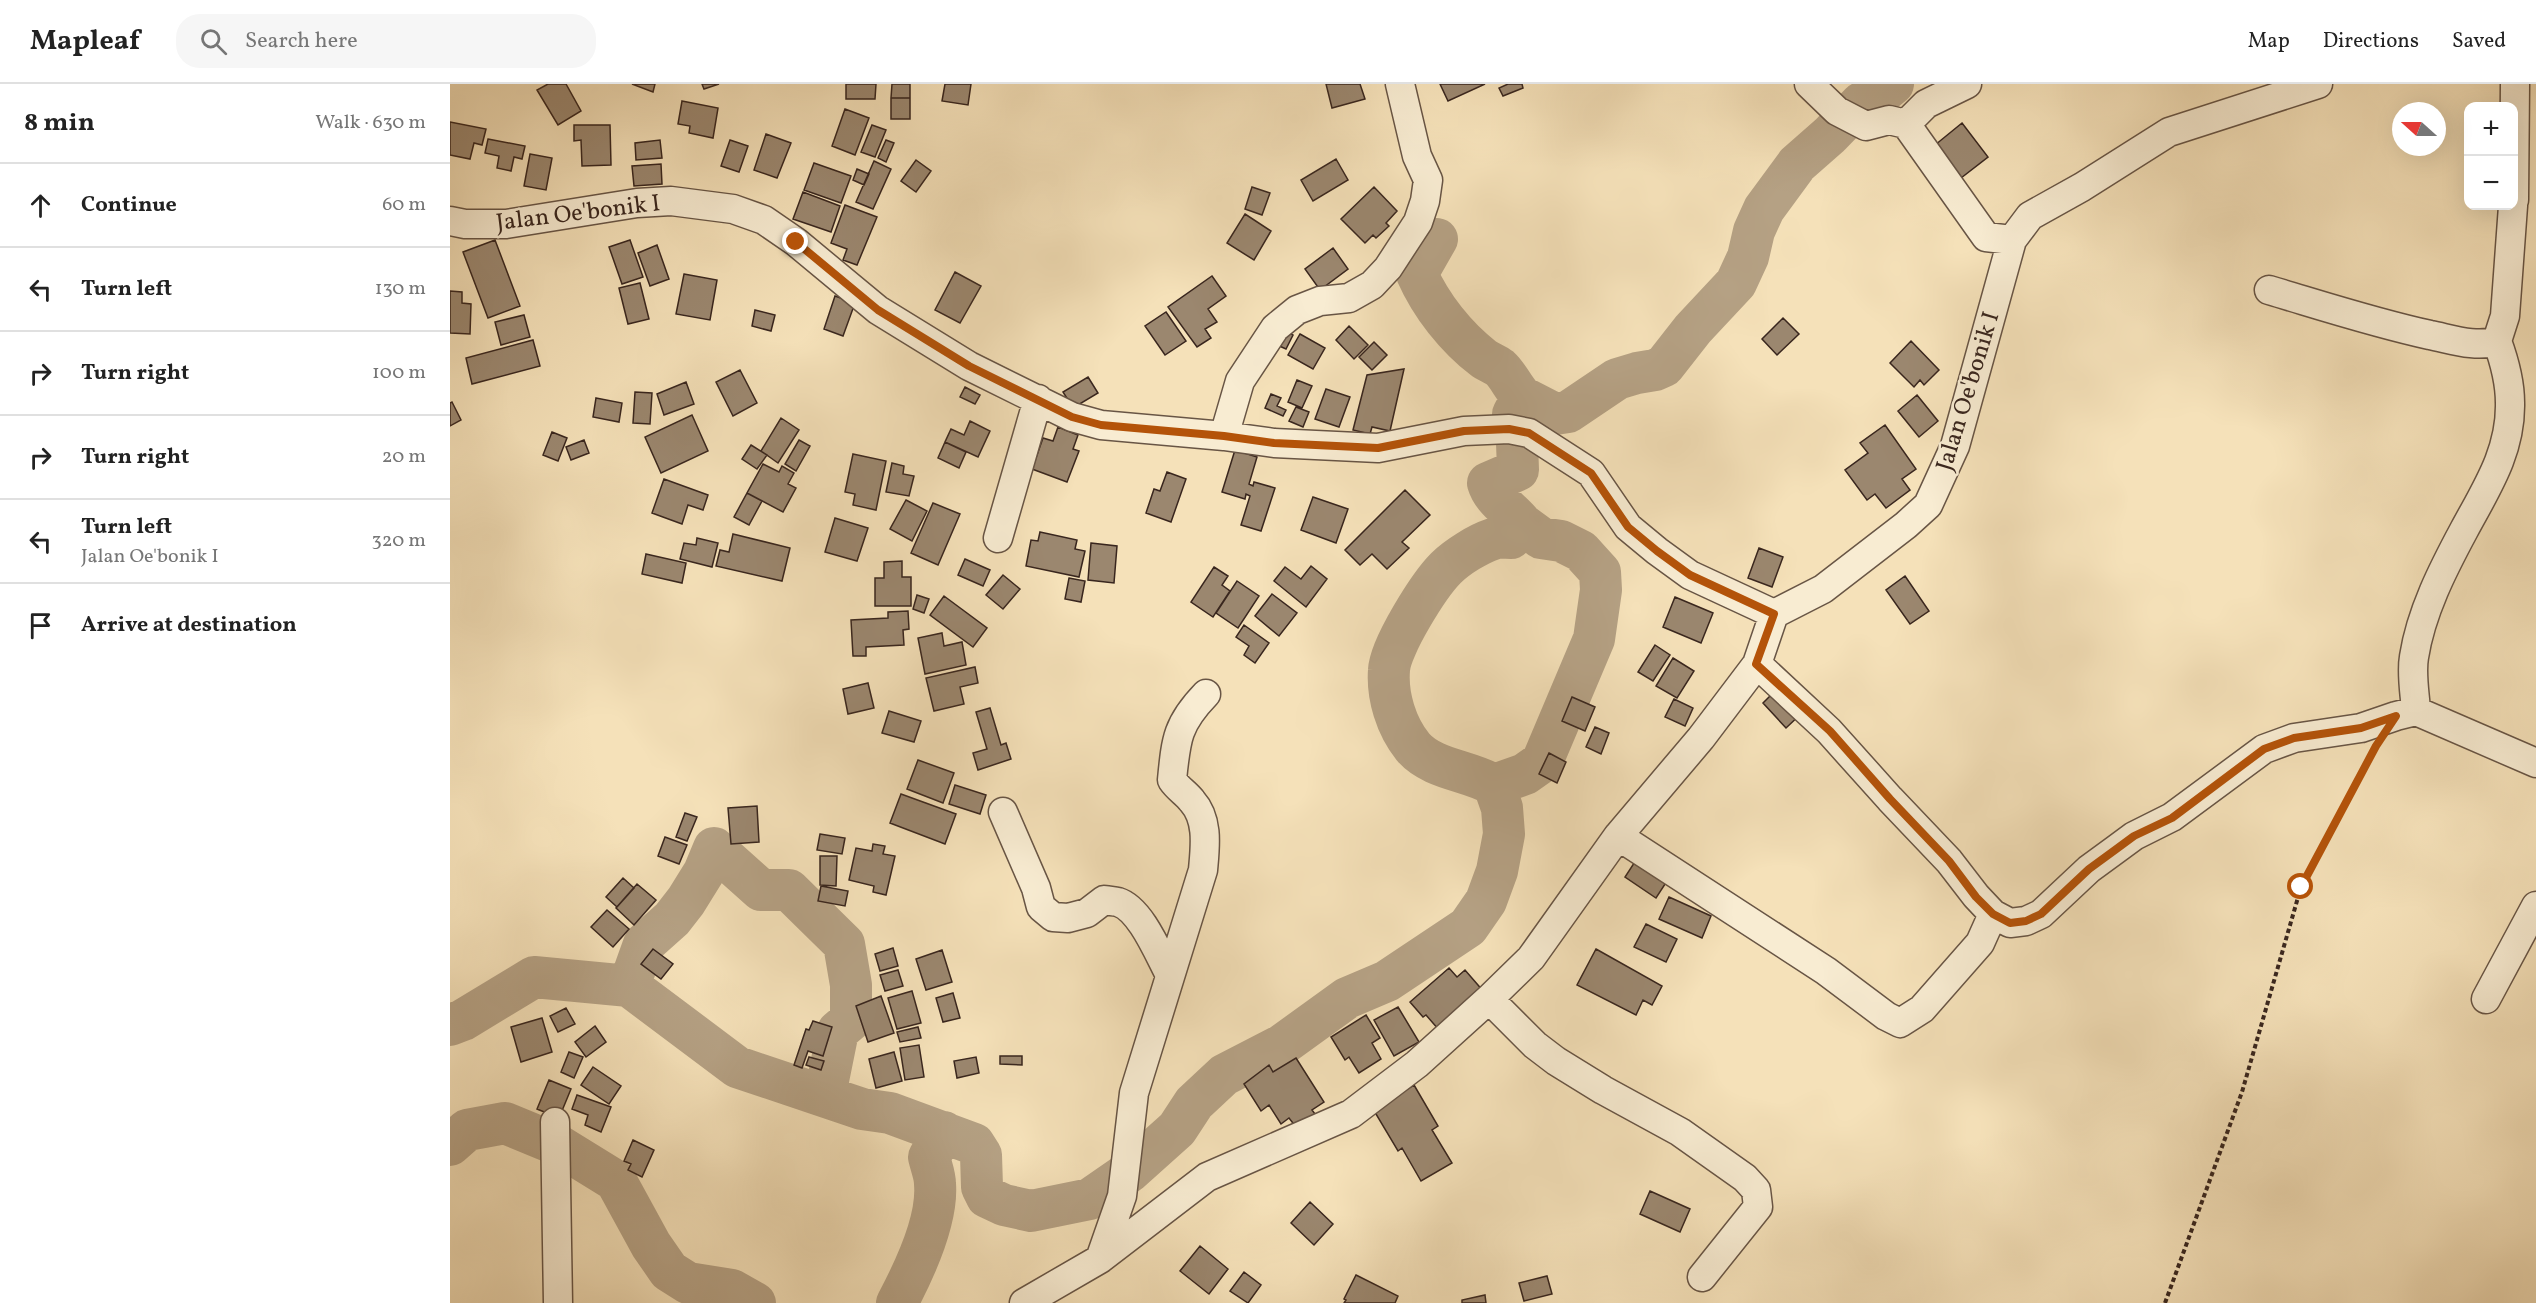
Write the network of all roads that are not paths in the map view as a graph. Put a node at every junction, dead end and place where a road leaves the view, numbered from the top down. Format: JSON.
{"nodes":[{"id":1,"x":1809,"y":84,"type":"edge"},
{"id":2,"x":1966,"y":84,"type":"edge"},
{"id":3,"x":2318,"y":84,"type":"edge"},
{"id":4,"x":2515,"y":84,"type":"edge"},
{"id":5,"x":1407,"y":88,"type":"edge"},
{"id":6,"x":1906,"y":124,"type":"junction"},
{"id":7,"x":2514,"y":156,"type":"edge"},
{"id":8,"x":2513,"y":210,"type":"edge"},
{"id":9,"x":450,"y":220,"type":"edge"},
{"id":10,"x":2012,"y":240,"type":"junction"},
{"id":11,"x":2269,"y":290,"type":"dead end"},
{"id":12,"x":2497,"y":341,"type":"junction"},
{"id":13,"x":1038,"y":399,"type":"junction"},
{"id":14,"x":1224,"y":436,"type":"junction"},
{"id":15,"x":998,"y":538,"type":"dead end"},
{"id":16,"x":1774,"y":614,"type":"junction"},
{"id":17,"x":1756,"y":664,"type":"junction"},
{"id":18,"x":1206,"y":694,"type":"dead end"},
{"id":19,"x":2406,"y":713,"type":"junction"},
{"id":20,"x":2536,"y":764,"type":"edge"},
{"id":21,"x":1003,"y":812,"type":"dead end"},
{"id":22,"x":1618,"y":836,"type":"junction"},
{"id":23,"x":2536,"y":906,"type":"edge"},
{"id":24,"x":1993,"y":914,"type":"junction"},
{"id":25,"x":1170,"y":975,"type":"junction"},
{"id":26,"x":1489,"y":999,"type":"junction"},
{"id":27,"x":2486,"y":999,"type":"dead end"},
{"id":28,"x":555,"y":1122,"type":"dead end"},
{"id":29,"x":1100,"y":1259,"type":"junction"},
{"id":30,"x":1702,"y":1277,"type":"dead end"},
{"id":31,"x":558,"y":1303,"type":"edge"},
{"id":32,"x":1024,"y":1303,"type":"edge"}],
"edges":[{"from":1,"to":6,"type":"street"},
{"from":2,"to":6,"type":"street"},
{"from":3,"to":10,"type":"street","name":"Jalan Oe'bonik I"},
{"from":4,"to":7,"type":"street"},
{"from":5,"to":14,"type":"street"},
{"from":6,"to":10,"type":"street"},
{"from":8,"to":12,"type":"street"},
{"from":9,"to":13,"type":"street","name":"Jalan Oe'bonik I"},
{"from":10,"to":16,"type":"street","name":"Jalan Oe'bonik I"},
{"from":11,"to":12,"type":"street"},
{"from":12,"to":19,"type":"street"},
{"from":13,"to":14,"type":"street","name":"Jalan Oe'bonik I"},
{"from":13,"to":15,"type":"street"},
{"from":14,"to":16,"type":"street","name":"Jalan Oe'bonik I"},
{"from":16,"to":17,"type":"street"},
{"from":17,"to":22,"type":"street"},
{"from":17,"to":24,"type":"street"},
{"from":18,"to":25,"type":"street"},
{"from":19,"to":20,"type":"street"},
{"from":19,"to":24,"type":"street"},
{"from":21,"to":25,"type":"street"},
{"from":22,"to":24,"type":"street"},
{"from":22,"to":26,"type":"street"},
{"from":23,"to":27,"type":"street"},
{"from":25,"to":29,"type":"street"},
{"from":26,"to":29,"type":"street"},
{"from":26,"to":30,"type":"street"},
{"from":28,"to":31,"type":"street"},
{"from":29,"to":32,"type":"street"}]}
